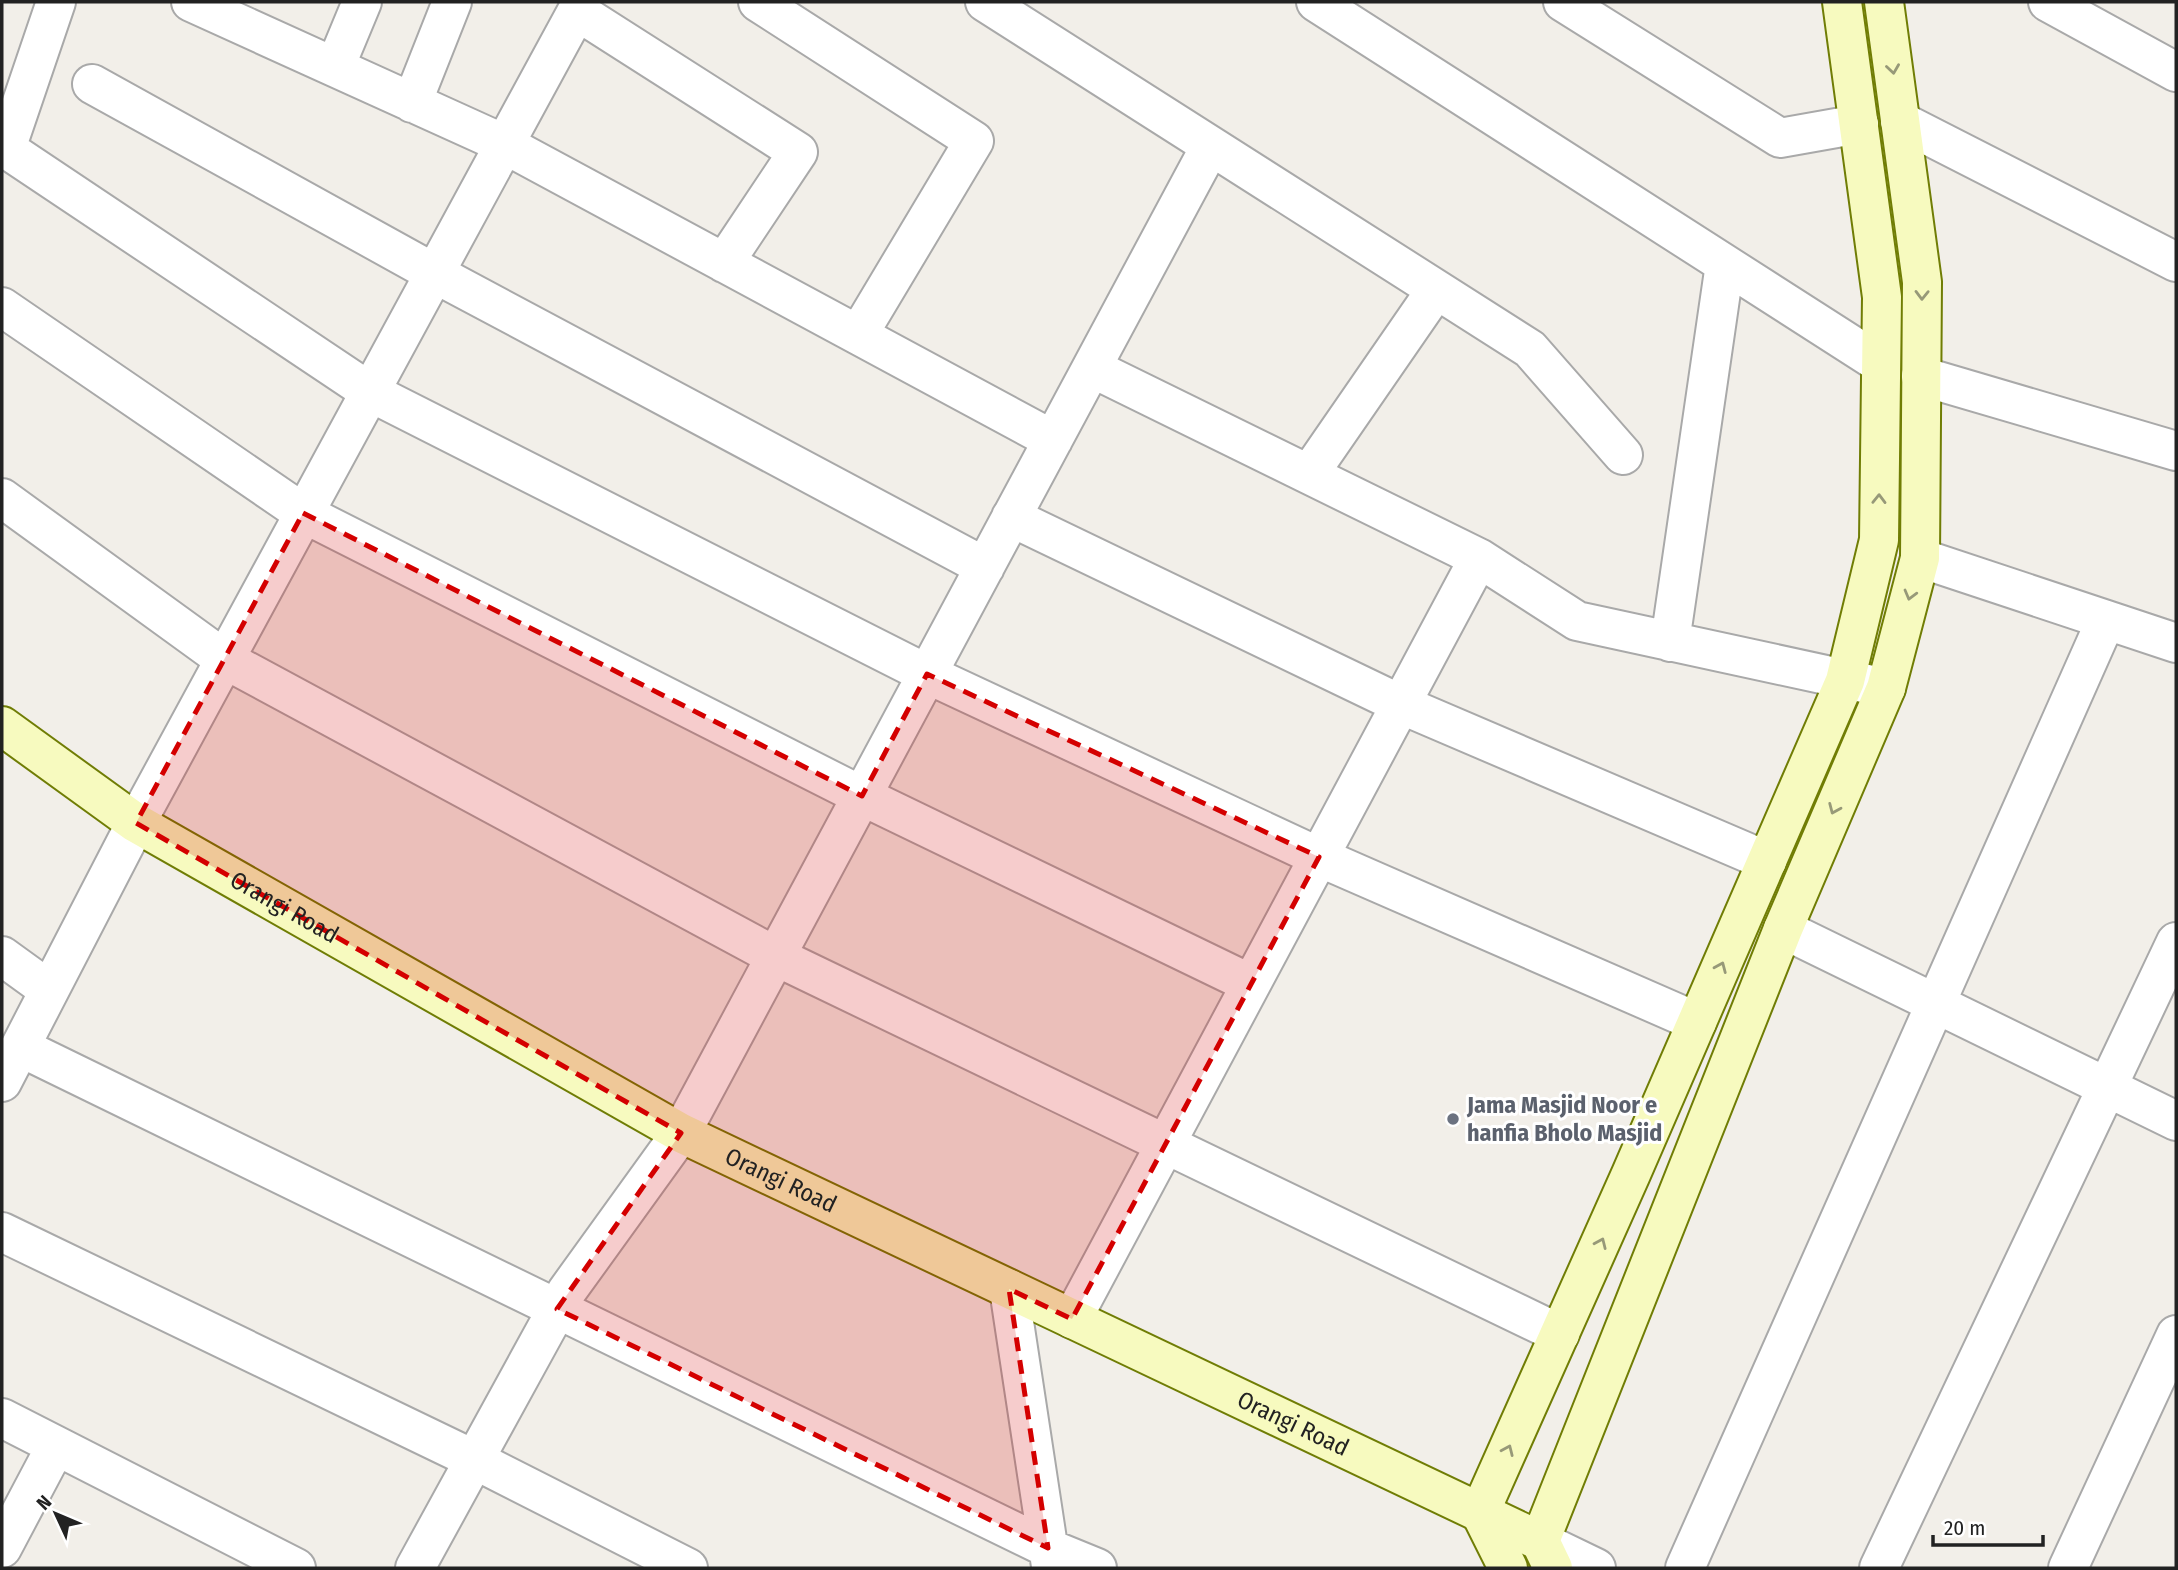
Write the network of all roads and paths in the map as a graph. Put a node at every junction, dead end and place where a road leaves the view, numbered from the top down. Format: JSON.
{"nodes":[{"id":1,"x":56,"y":2,"type":"edge"},
{"id":2,"x":191,"y":2,"type":"edge"},
{"id":3,"x":362,"y":2,"type":"edge"},
{"id":4,"x":452,"y":2,"type":"edge"},
{"id":5,"x":758,"y":2,"type":"edge"},
{"id":6,"x":985,"y":2,"type":"edge"},
{"id":7,"x":1316,"y":2,"type":"edge"},
{"id":8,"x":1563,"y":2,"type":"edge"},
{"id":9,"x":1842,"y":2,"type":"edge"},
{"id":10,"x":1884,"y":2,"type":"edge"},
{"id":11,"x":2048,"y":2,"type":"edge"},
{"id":12,"x":230,"y":10,"type":"edge"},
{"id":13,"x":1024,"y":13,"type":"edge"},
{"id":14,"x":335,"y":67,"type":"junction"},
{"id":15,"x":2176,"y":72,"type":"edge"},
{"id":16,"x":92,"y":84,"type":"dead end"},
{"id":17,"x":412,"y":103,"type":"junction"},
{"id":18,"x":1900,"y":121,"type":"junction"},
{"id":19,"x":1859,"y":124,"type":"junction"},
{"id":20,"x":504,"y":144,"type":"junction"},
{"id":21,"x":1210,"y":146,"type":"junction"},
{"id":22,"x":4,"y":147,"type":"edge"},
{"id":23,"x":2176,"y":262,"type":"edge"},
{"id":24,"x":724,"y":263,"type":"junction"},
{"id":25,"x":1725,"y":264,"type":"junction"},
{"id":26,"x":434,"y":273,"type":"junction"},
{"id":27,"x":1436,"y":290,"type":"junction"},
{"id":28,"x":2,"y":307,"type":"edge"},
{"id":29,"x":858,"y":335,"type":"junction"},
{"id":30,"x":1881,"y":364,"type":"junction"},
{"id":31,"x":1091,"y":368,"type":"junction"},
{"id":32,"x":1921,"y":376,"type":"junction"},
{"id":33,"x":370,"y":392,"type":"junction"},
{"id":34,"x":1053,"y":440,"type":"junction"},
{"id":35,"x":2176,"y":451,"type":"edge"},
{"id":36,"x":1623,"y":455,"type":"dead end"},
{"id":37,"x":1309,"y":474,"type":"junction"},
{"id":38,"x":2,"y":498,"type":"edge"},
{"id":39,"x":303,"y":513,"type":"junction"},
{"id":40,"x":1011,"y":517,"type":"junction"},
{"id":41,"x":1479,"y":558,"type":"junction"},
{"id":42,"x":1920,"y":558,"type":"junction"},
{"id":43,"x":985,"y":567,"type":"junction"},
{"id":44,"x":2106,"y":620,"type":"junction"},
{"id":45,"x":1670,"y":642,"type":"junction"},
{"id":46,"x":2176,"y":643,"type":"edge"},
{"id":47,"x":224,"y":659,"type":"junction"},
{"id":48,"x":927,"y":674,"type":"junction"},
{"id":49,"x":1845,"y":681,"type":"junction"},
{"id":50,"x":1886,"y":688,"type":"junction"},
{"id":51,"x":1400,"y":704,"type":"junction"},
{"id":52,"x":2,"y":726,"type":"edge"},
{"id":53,"x":862,"y":796,"type":"junction"},
{"id":54,"x":136,"y":822,"type":"junction"},
{"id":55,"x":1318,"y":857,"type":"junction"},
{"id":56,"x":1767,"y":861,"type":"junction"},
{"id":57,"x":1783,"y":929,"type":"junction"},
{"id":58,"x":2176,"y":942,"type":"edge"},
{"id":59,"x":2,"y":956,"type":"edge"},
{"id":60,"x":775,"y":956,"type":"junction"},
{"id":61,"x":1251,"y":984,"type":"junction"},
{"id":62,"x":49,"y":990,"type":"junction"},
{"id":63,"x":1936,"y":1004,"type":"junction"},
{"id":64,"x":1697,"y":1022,"type":"junction"},
{"id":65,"x":20,"y":1047,"type":"junction"},
{"id":66,"x":2,"y":1082,"type":"edge"},
{"id":67,"x":2107,"y":1087,"type":"junction"},
{"id":68,"x":2176,"y":1121,"type":"edge"},
{"id":69,"x":681,"y":1133,"type":"junction"},
{"id":70,"x":1165,"y":1144,"type":"junction"},
{"id":71,"x":2,"y":1232,"type":"edge"},
{"id":72,"x":1009,"y":1289,"type":"junction"},
{"id":73,"x":557,"y":1309,"type":"junction"},
{"id":74,"x":1072,"y":1319,"type":"junction"},
{"id":75,"x":1560,"y":1335,"type":"junction"},
{"id":76,"x":2176,"y":1335,"type":"edge"},
{"id":77,"x":2,"y":1418,"type":"edge"},
{"id":78,"x":56,"y":1446,"type":"junction"},
{"id":79,"x":475,"y":1460,"type":"junction"},
{"id":80,"x":1480,"y":1512,"type":"junction"},
{"id":81,"x":2,"y":1548,"type":"edge"},
{"id":82,"x":1547,"y":1555,"type":"edge"},
{"id":83,"x":1050,"y":1558,"type":"edge"},
{"id":84,"x":296,"y":1568,"type":"edge"},
{"id":85,"x":415,"y":1568,"type":"edge"},
{"id":86,"x":688,"y":1568,"type":"edge"},
{"id":87,"x":1097,"y":1568,"type":"edge"},
{"id":88,"x":1508,"y":1568,"type":"edge"},
{"id":89,"x":1596,"y":1568,"type":"edge"},
{"id":90,"x":1685,"y":1568,"type":"edge"},
{"id":91,"x":1879,"y":1568,"type":"edge"},
{"id":92,"x":2068,"y":1568,"type":"edge"}],
"edges":[{"from":1,"to":22,"type":"street"},
{"from":2,"to":12,"type":"street"},
{"from":3,"to":14,"type":"street"},
{"from":4,"to":17,"type":"street"},
{"from":5,"to":29,"type":"street"},
{"from":6,"to":13,"type":"street"},
{"from":7,"to":25,"type":"street"},
{"from":8,"to":19,"type":"street"},
{"from":9,"to":19,"type":"main road"},
{"from":10,"to":18,"type":"main road","one_way":true},
{"from":11,"to":15,"type":"street"},
{"from":12,"to":14,"type":"street"},
{"from":13,"to":21,"type":"street"},
{"from":14,"to":17,"type":"street"},
{"from":16,"to":26,"type":"street"},
{"from":17,"to":20,"type":"street"},
{"from":18,"to":23,"type":"street"},
{"from":18,"to":32,"type":"main road","one_way":true},
{"from":19,"to":30,"type":"main road"},
{"from":20,"to":24,"type":"street"},
{"from":20,"to":24,"type":"street"},
{"from":20,"to":26,"type":"street"},
{"from":21,"to":27,"type":"street"},
{"from":21,"to":31,"type":"street"},
{"from":22,"to":33,"type":"street"},
{"from":24,"to":29,"type":"street"},
{"from":25,"to":30,"type":"street"},
{"from":25,"to":45,"type":"street"},
{"from":26,"to":33,"type":"street"},
{"from":26,"to":43,"type":"street"},
{"from":27,"to":36,"type":"street"},
{"from":27,"to":37,"type":"street"},
{"from":28,"to":39,"type":"street"},
{"from":29,"to":34,"type":"street"},
{"from":49,"to":30,"type":"main road","one_way":true},
{"from":31,"to":34,"type":"street"},
{"from":31,"to":37,"type":"street"},
{"from":32,"to":35,"type":"street"},
{"from":32,"to":42,"type":"main road"},
{"from":33,"to":39,"type":"street"},
{"from":33,"to":48,"type":"street"},
{"from":34,"to":40,"type":"street"},
{"from":37,"to":41,"type":"street"},
{"from":38,"to":47,"type":"street"},
{"from":39,"to":47,"type":"street"},
{"from":39,"to":53,"type":"street"},
{"from":40,"to":43,"type":"street"},
{"from":40,"to":51,"type":"street"},
{"from":41,"to":45,"type":"street"},
{"from":41,"to":51,"type":"street"},
{"from":42,"to":44,"type":"street"},
{"from":42,"to":50,"type":"main road","one_way":true},
{"from":43,"to":48,"type":"street"},
{"from":44,"to":46,"type":"street"},
{"from":44,"to":63,"type":"street"},
{"from":45,"to":49,"type":"street"},
{"from":47,"to":54,"type":"street"},
{"from":47,"to":60,"type":"street"},
{"from":48,"to":53,"type":"street"},
{"from":48,"to":55,"type":"street"},
{"from":49,"to":50,"type":"street"},
{"from":49,"to":56,"type":"main road"},
{"from":50,"to":57,"type":"main road","one_way":true},
{"from":51,"to":55,"type":"street"},
{"from":51,"to":56,"type":"street"},
{"from":52,"to":54,"type":"main road","name":"Orangi Road"},
{"from":53,"to":60,"type":"street"},
{"from":53,"to":61,"type":"street"},
{"from":54,"to":62,"type":"street"},
{"from":54,"to":69,"type":"main road","name":"Orangi Road"},
{"from":55,"to":61,"type":"street"},
{"from":55,"to":64,"type":"street"},
{"from":64,"to":56,"type":"main road","one_way":true},
{"from":57,"to":63,"type":"street"},
{"from":57,"to":82,"type":"main road"},
{"from":58,"to":67,"type":"street"},
{"from":59,"to":62,"type":"street"},
{"from":60,"to":69,"type":"street"},
{"from":60,"to":70,"type":"street"},
{"from":61,"to":70,"type":"street"},
{"from":62,"to":65,"type":"street"},
{"from":63,"to":67,"type":"street"},
{"from":63,"to":90,"type":"street"},
{"from":75,"to":64,"type":"main road","one_way":true},
{"from":65,"to":66,"type":"street"},
{"from":65,"to":73,"type":"street"},
{"from":67,"to":68,"type":"street"},
{"from":67,"to":91,"type":"street"},
{"from":69,"to":72,"type":"main road","name":"Orangi Road"},
{"from":69,"to":73,"type":"street"},
{"from":70,"to":74,"type":"street"},
{"from":70,"to":75,"type":"street"},
{"from":71,"to":79,"type":"street"},
{"from":72,"to":74,"type":"main road","name":"Orangi Road"},
{"from":72,"to":83,"type":"street"},
{"from":73,"to":79,"type":"street"},
{"from":73,"to":83,"type":"street"},
{"from":74,"to":80,"type":"main road","name":"Orangi Road"},
{"from":80,"to":75,"type":"main road","one_way":true},
{"from":76,"to":92,"type":"street"},
{"from":77,"to":78,"type":"street"},
{"from":78,"to":81,"type":"street"},
{"from":78,"to":84,"type":"street"},
{"from":79,"to":85,"type":"street"},
{"from":79,"to":86,"type":"street"},
{"from":80,"to":82,"type":"main road","name":"Orangi Road"},
{"from":80,"to":88,"type":"main road"},
{"from":82,"to":89,"type":"street","name":"Orangi Road"},
{"from":83,"to":87,"type":"street"}]}
